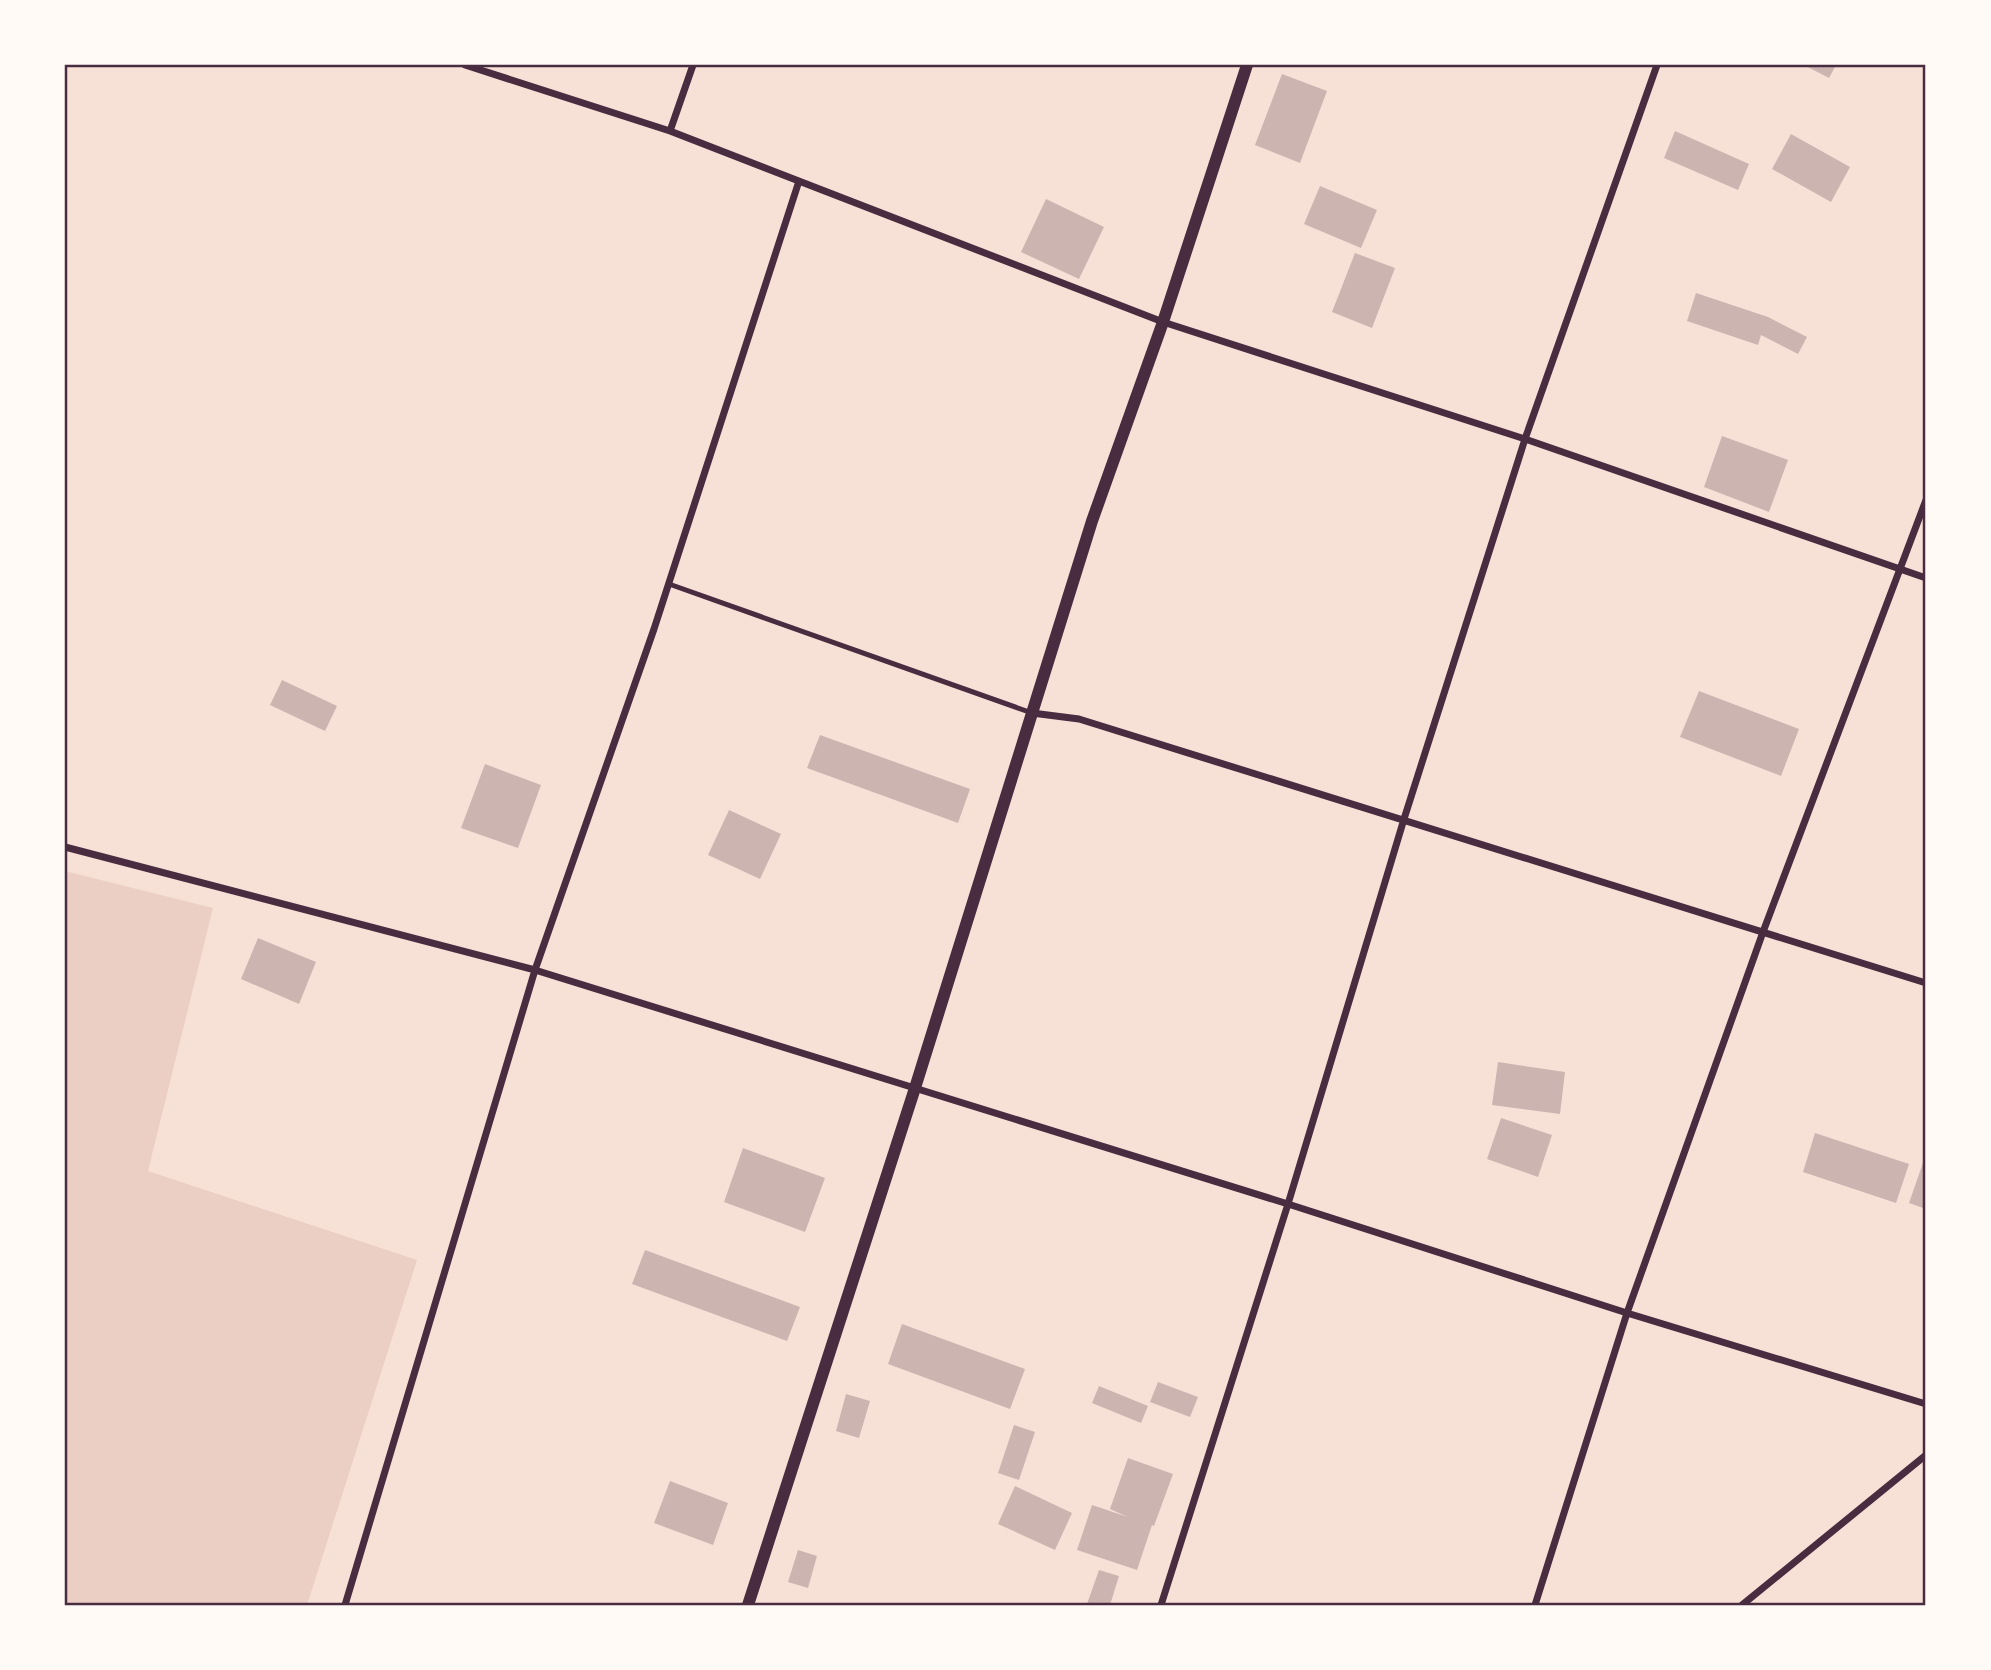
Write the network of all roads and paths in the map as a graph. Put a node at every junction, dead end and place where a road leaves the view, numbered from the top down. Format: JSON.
{"nodes":[{"id":1,"x":465,"y":65,"type":"edge"},
{"id":2,"x":693,"y":65,"type":"edge"},
{"id":3,"x":1247,"y":65,"type":"edge"},
{"id":4,"x":1657,"y":65,"type":"edge"},
{"id":5,"x":670,"y":131,"type":"junction"},
{"id":6,"x":799,"y":181,"type":"junction"},
{"id":7,"x":1163,"y":322,"type":"junction"},
{"id":8,"x":1525,"y":439,"type":"junction"},
{"id":9,"x":1926,"y":500,"type":"edge"},
{"id":10,"x":1902,"y":568,"type":"junction"},
{"id":11,"x":1926,"y":578,"type":"edge"},
{"id":12,"x":669,"y":584,"type":"junction"},
{"id":13,"x":1032,"y":713,"type":"junction"},
{"id":14,"x":1404,"y":819,"type":"junction"},
{"id":15,"x":65,"y":847,"type":"edge"},
{"id":16,"x":1763,"y":932,"type":"junction"},
{"id":17,"x":536,"y":970,"type":"junction"},
{"id":18,"x":1926,"y":983,"type":"edge"},
{"id":19,"x":915,"y":1088,"type":"junction"},
{"id":20,"x":1289,"y":1204,"type":"junction"},
{"id":21,"x":1627,"y":1313,"type":"junction"},
{"id":22,"x":1926,"y":1404,"type":"edge"},
{"id":23,"x":1926,"y":1455,"type":"edge"},
{"id":24,"x":345,"y":1605,"type":"edge"},
{"id":25,"x":748,"y":1605,"type":"edge"},
{"id":26,"x":1161,"y":1605,"type":"edge"},
{"id":27,"x":1535,"y":1605,"type":"edge"},
{"id":28,"x":1742,"y":1605,"type":"edge"}],
"edges":[{"from":1,"to":5,"type":"street"},
{"from":2,"to":5,"type":"street"},
{"from":3,"to":7,"type":"street"},
{"from":4,"to":8,"type":"street"},
{"from":5,"to":6,"type":"street"},
{"from":6,"to":7,"type":"street"},
{"from":6,"to":12,"type":"street"},
{"from":7,"to":8,"type":"street"},
{"from":7,"to":13,"type":"street"},
{"from":8,"to":10,"type":"street"},
{"from":8,"to":14,"type":"street"},
{"from":9,"to":10,"type":"street"},
{"from":10,"to":11,"type":"street"},
{"from":10,"to":16,"type":"street"},
{"from":12,"to":13,"type":"lane"},
{"from":12,"to":17,"type":"street"},
{"from":13,"to":14,"type":"street"},
{"from":13,"to":19,"type":"street"},
{"from":14,"to":16,"type":"street"},
{"from":14,"to":20,"type":"street"},
{"from":15,"to":17,"type":"street"},
{"from":16,"to":18,"type":"street"},
{"from":16,"to":21,"type":"street"},
{"from":17,"to":19,"type":"street"},
{"from":17,"to":24,"type":"street"},
{"from":19,"to":20,"type":"street"},
{"from":19,"to":25,"type":"street"},
{"from":20,"to":21,"type":"street"},
{"from":20,"to":26,"type":"street"},
{"from":21,"to":22,"type":"street"},
{"from":21,"to":27,"type":"street"},
{"from":23,"to":28,"type":"street"}]}
